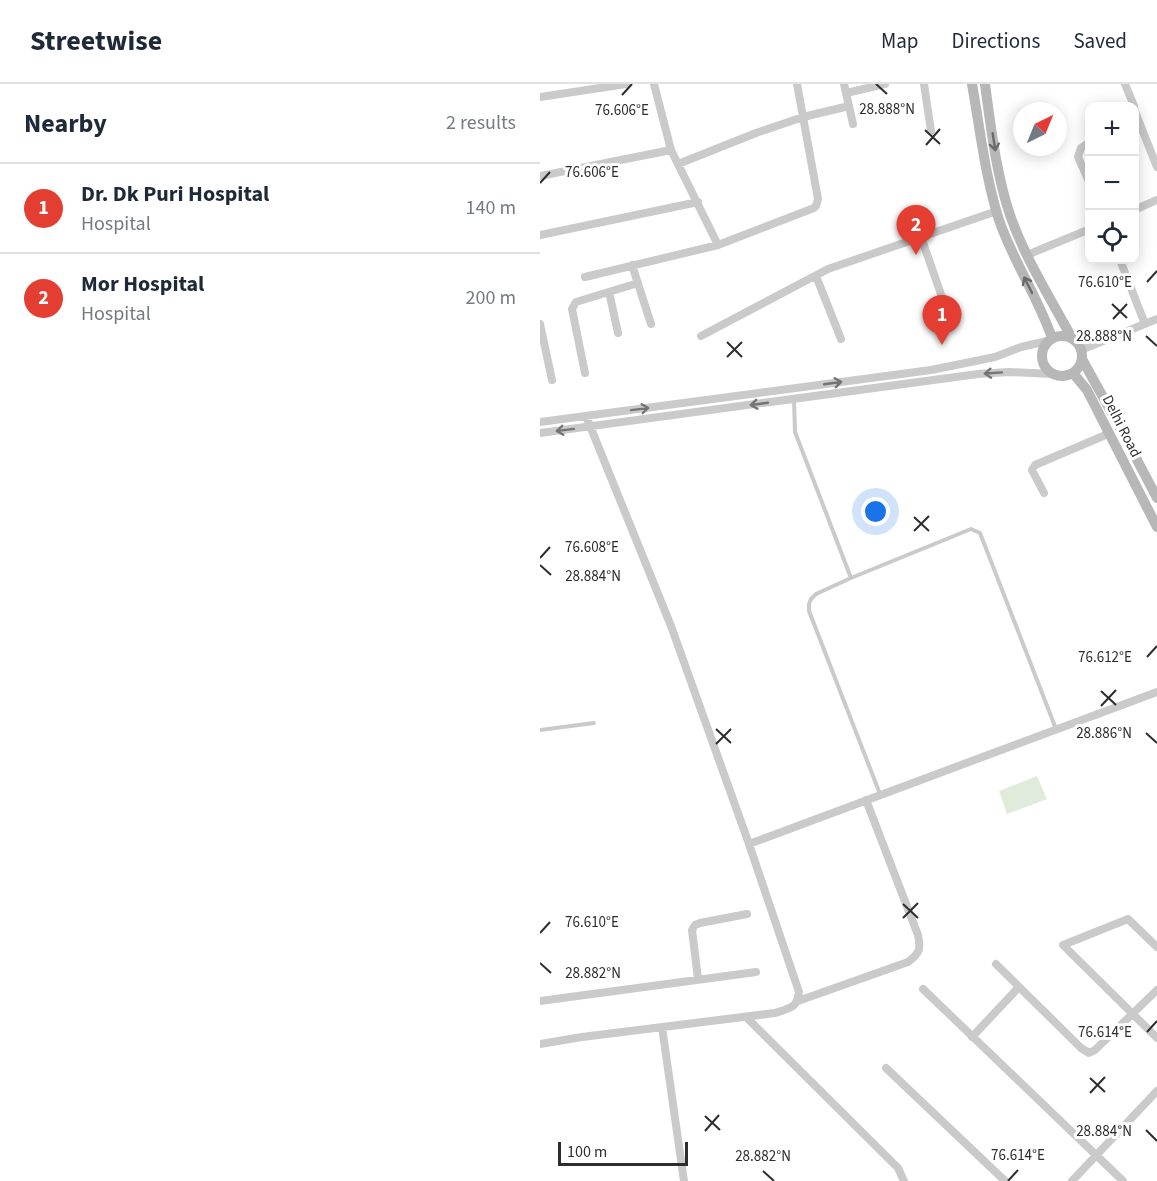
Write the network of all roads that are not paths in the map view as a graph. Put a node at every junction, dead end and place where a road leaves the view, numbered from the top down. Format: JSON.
{"nodes":[{"id":1,"x":626,"y":84,"type":"edge"},
{"id":2,"x":654,"y":84,"type":"edge"},
{"id":3,"x":797,"y":84,"type":"edge"},
{"id":4,"x":844,"y":84,"type":"edge"},
{"id":5,"x":885,"y":84,"type":"edge"},
{"id":6,"x":924,"y":84,"type":"edge"},
{"id":7,"x":972,"y":84,"type":"edge"},
{"id":8,"x":985,"y":84,"type":"edge"},
{"id":9,"x":1125,"y":84,"type":"edge"},
{"id":10,"x":846,"y":93,"type":"junction"},
{"id":11,"x":540,"y":97,"type":"edge"},
{"id":12,"x":1132,"y":102,"type":"edge"},
{"id":13,"x":849,"y":106,"type":"junction"},
{"id":14,"x":803,"y":117,"type":"junction"},
{"id":15,"x":853,"y":124,"type":"dead end"},
{"id":16,"x":1139,"y":127,"type":"edge"},
{"id":17,"x":931,"y":131,"type":"dead end"},
{"id":18,"x":1085,"y":145,"type":"edge"},
{"id":19,"x":671,"y":150,"type":"junction"},
{"id":20,"x":678,"y":164,"type":"junction"},
{"id":21,"x":1157,"y":167,"type":"edge"},
{"id":22,"x":1085,"y":174,"type":"edge"},
{"id":23,"x":540,"y":176,"type":"edge"},
{"id":24,"x":1157,"y":200,"type":"edge"},
{"id":25,"x":698,"y":202,"type":"junction"},
{"id":26,"x":1139,"y":208,"type":"edge"},
{"id":27,"x":997,"y":211,"type":"junction"},
{"id":28,"x":1085,"y":231,"type":"edge"},
{"id":29,"x":540,"y":235,"type":"edge"},
{"id":30,"x":921,"y":237,"type":"junction"},
{"id":31,"x":718,"y":245,"type":"junction"},
{"id":32,"x":1027,"y":255,"type":"junction"},
{"id":33,"x":1122,"y":264,"type":"edge"},
{"id":34,"x":632,"y":265,"type":"junction"},
{"id":35,"x":585,"y":276,"type":"dead end"},
{"id":36,"x":816,"y":276,"type":"junction"},
{"id":37,"x":638,"y":283,"type":"junction"},
{"id":38,"x":609,"y":292,"type":"junction"},
{"id":39,"x":943,"y":300,"type":"dead end"},
{"id":40,"x":1157,"y":319,"type":"edge"},
{"id":41,"x":540,"y":324,"type":"edge"},
{"id":42,"x":651,"y":324,"type":"dead end"},
{"id":43,"x":1145,"y":324,"type":"junction"},
{"id":44,"x":618,"y":333,"type":"dead end"},
{"id":45,"x":701,"y":336,"type":"dead end"},
{"id":46,"x":541,"y":337,"type":"edge"},
{"id":47,"x":1072,"y":338,"type":"junction"},
{"id":48,"x":841,"y":339,"type":"dead end"},
{"id":49,"x":1049,"y":340,"type":"junction"},
{"id":50,"x":1082,"y":355,"type":"junction"},
{"id":51,"x":585,"y":373,"type":"dead end"},
{"id":52,"x":1073,"y":373,"type":"junction"},
{"id":53,"x":1052,"y":374,"type":"junction"},
{"id":54,"x":552,"y":380,"type":"dead end"},
{"id":55,"x":794,"y":399,"type":"junction"},
{"id":56,"x":683,"y":404,"type":"junction"},
{"id":57,"x":686,"y":414,"type":"junction"},
{"id":58,"x":586,"y":416,"type":"junction"},
{"id":59,"x":540,"y":422,"type":"edge"},
{"id":60,"x":590,"y":427,"type":"junction"},
{"id":61,"x":540,"y":433,"type":"edge"},
{"id":62,"x":1108,"y":434,"type":"junction"},
{"id":63,"x":1044,"y":493,"type":"dead end"},
{"id":64,"x":1157,"y":498,"type":"edge"},
{"id":65,"x":1157,"y":527,"type":"edge"},
{"id":66,"x":851,"y":578,"type":"junction"},
{"id":67,"x":1157,"y":692,"type":"edge"},
{"id":68,"x":594,"y":723,"type":"dead end"},
{"id":69,"x":1056,"y":729,"type":"junction"},
{"id":70,"x":540,"y":730,"type":"edge"},
{"id":71,"x":880,"y":795,"type":"junction"},
{"id":72,"x":866,"y":800,"type":"junction"},
{"id":73,"x":749,"y":844,"type":"junction"},
{"id":74,"x":747,"y":914,"type":"dead end"},
{"id":75,"x":1157,"y":947,"type":"edge"},
{"id":76,"x":996,"y":964,"type":"dead end"},
{"id":77,"x":756,"y":972,"type":"dead end"},
{"id":78,"x":698,"y":979,"type":"junction"},
{"id":79,"x":1019,"y":987,"type":"junction"},
{"id":80,"x":922,"y":989,"type":"dead end"},
{"id":81,"x":1157,"y":990,"type":"edge"},
{"id":82,"x":540,"y":1001,"type":"edge"},
{"id":83,"x":798,"y":1001,"type":"junction"},
{"id":84,"x":1132,"y":1013,"type":"junction"},
{"id":85,"x":746,"y":1017,"type":"junction"},
{"id":86,"x":662,"y":1028,"type":"junction"},
{"id":87,"x":972,"y":1037,"type":"junction"},
{"id":88,"x":1157,"y":1038,"type":"edge"},
{"id":89,"x":540,"y":1044,"type":"edge"},
{"id":90,"x":886,"y":1068,"type":"dead end"},
{"id":91,"x":1157,"y":1091,"type":"edge"},
{"id":92,"x":1150,"y":1098,"type":"junction"},
{"id":93,"x":1157,"y":1104,"type":"edge"},
{"id":94,"x":1096,"y":1156,"type":"junction"},
{"id":95,"x":684,"y":1181,"type":"edge"},
{"id":96,"x":904,"y":1181,"type":"edge"},
{"id":97,"x":1005,"y":1181,"type":"edge"},
{"id":98,"x":1072,"y":1181,"type":"edge"},
{"id":99,"x":1123,"y":1181,"type":"edge"}],
"edges":[{"from":1,"to":11,"type":"street"},
{"from":2,"to":19,"type":"street"},
{"from":3,"to":14,"type":"street"},
{"from":4,"to":10,"type":"street"},
{"from":5,"to":10,"type":"street"},
{"from":6,"to":17,"type":"street"},
{"from":7,"to":27,"type":"main road"},
{"from":8,"to":32,"type":"main road","one_way":true},
{"from":9,"to":12,"type":"street"},
{"from":10,"to":13,"type":"street"},
{"from":13,"to":14,"type":"street"},
{"from":13,"to":15,"type":"street"},
{"from":14,"to":20,"type":"street"},
{"from":14,"to":31,"type":"street"},
{"from":16,"to":21,"type":"street"},
{"from":18,"to":22,"type":"street"},
{"from":19,"to":20,"type":"street"},
{"from":19,"to":23,"type":"street"},
{"from":20,"to":25,"type":"street"},
{"from":24,"to":26,"type":"street"},
{"from":25,"to":29,"type":"street"},
{"from":25,"to":31,"type":"street"},
{"from":27,"to":30,"type":"street"},
{"from":49,"to":27,"type":"main road","one_way":true},
{"from":28,"to":32,"type":"street"},
{"from":30,"to":36,"type":"street"},
{"from":30,"to":39,"type":"street"},
{"from":31,"to":34,"type":"street"},
{"from":32,"to":47,"type":"main road"},
{"from":33,"to":43,"type":"street"},
{"from":34,"to":35,"type":"street"},
{"from":34,"to":37,"type":"street"},
{"from":36,"to":45,"type":"street"},
{"from":36,"to":48,"type":"street"},
{"from":37,"to":38,"type":"street"},
{"from":37,"to":42,"type":"street"},
{"from":38,"to":44,"type":"street"},
{"from":38,"to":51,"type":"street"},
{"from":40,"to":43,"type":"street"},
{"from":41,"to":46,"type":"street"},
{"from":43,"to":50,"type":"street"},
{"from":46,"to":54,"type":"street"},
{"from":47,"to":49,"type":"main road"},
{"from":47,"to":50,"type":"main road"},
{"from":49,"to":53,"type":"main road"},
{"from":56,"to":49,"type":"street","one_way":true},
{"from":50,"to":52,"type":"main road"},
{"from":50,"to":64,"type":"main road","name":"Delhi Road"},
{"from":52,"to":53,"type":"main road"},
{"from":52,"to":62,"type":"main road","name":"Delhi Road"},
{"from":53,"to":55,"type":"street","one_way":true},
{"from":55,"to":57,"type":"street","one_way":true},
{"from":55,"to":66,"type":"lane"},
{"from":56,"to":57,"type":"street"},
{"from":58,"to":56,"type":"street","one_way":true},
{"from":57,"to":60,"type":"street"},
{"from":58,"to":59,"type":"street"},
{"from":58,"to":60,"type":"street"},
{"from":60,"to":61,"type":"street","one_way":true},
{"from":60,"to":73,"type":"street"},
{"from":62,"to":63,"type":"street"},
{"from":62,"to":65,"type":"main road","name":"Delhi Road"},
{"from":66,"to":69,"type":"lane"},
{"from":66,"to":71,"type":"lane"},
{"from":67,"to":69,"type":"street"},
{"from":68,"to":70,"type":"lane"},
{"from":69,"to":71,"type":"street"},
{"from":71,"to":72,"type":"street"},
{"from":72,"to":73,"type":"street"},
{"from":72,"to":83,"type":"street"},
{"from":73,"to":83,"type":"street"},
{"from":74,"to":78,"type":"street"},
{"from":75,"to":84,"type":"street"},
{"from":76,"to":79,"type":"street"},
{"from":77,"to":78,"type":"street"},
{"from":78,"to":82,"type":"street"},
{"from":79,"to":84,"type":"street"},
{"from":79,"to":87,"type":"street"},
{"from":80,"to":87,"type":"street"},
{"from":81,"to":84,"type":"street"},
{"from":83,"to":85,"type":"street"},
{"from":84,"to":88,"type":"street"},
{"from":85,"to":86,"type":"street"},
{"from":85,"to":96,"type":"street"},
{"from":86,"to":89,"type":"street"},
{"from":86,"to":95,"type":"street"},
{"from":87,"to":94,"type":"street"},
{"from":90,"to":97,"type":"street"},
{"from":91,"to":92,"type":"street"},
{"from":92,"to":93,"type":"street"},
{"from":92,"to":94,"type":"street"},
{"from":94,"to":98,"type":"street"},
{"from":94,"to":99,"type":"street"}]}
